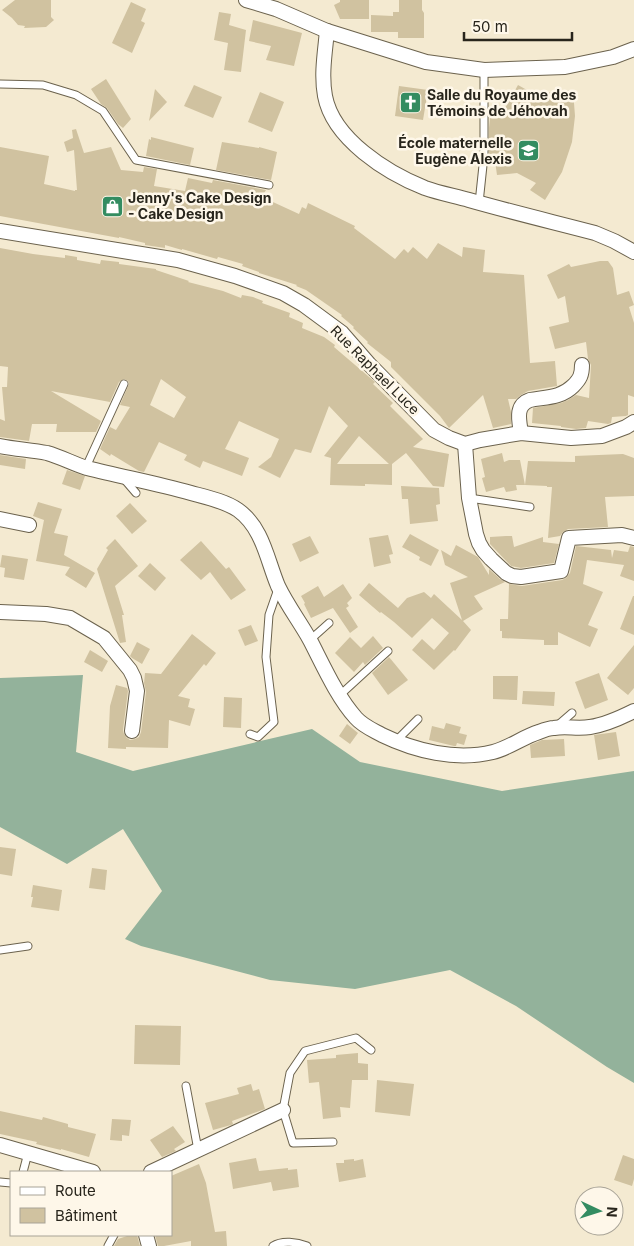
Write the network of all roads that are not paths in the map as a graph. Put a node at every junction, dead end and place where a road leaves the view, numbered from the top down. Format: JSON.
{"nodes":[{"id":1,"x":246,"y":0,"type":"edge"},
{"id":2,"x":327,"y":31,"type":"junction"},
{"id":3,"x":634,"y":48,"type":"edge"},
{"id":4,"x":484,"y":70,"type":"junction"},
{"id":5,"x":0,"y":84,"type":"edge"},
{"id":6,"x":269,"y":184,"type":"dead end"},
{"id":7,"x":479,"y":203,"type":"junction"},
{"id":8,"x":0,"y":231,"type":"edge"},
{"id":9,"x":634,"y":252,"type":"edge"},
{"id":10,"x":582,"y":365,"type":"dead end"},
{"id":11,"x":124,"y":384,"type":"dead end"},
{"id":12,"x":634,"y":422,"type":"edge"},
{"id":13,"x":521,"y":433,"type":"junction"},
{"id":14,"x":465,"y":444,"type":"junction"},
{"id":15,"x":0,"y":446,"type":"edge"},
{"id":16,"x":86,"y":467,"type":"junction"},
{"id":17,"x":120,"y":475,"type":"junction"},
{"id":18,"x":136,"y":493,"type":"dead end"},
{"id":19,"x":469,"y":498,"type":"junction"},
{"id":20,"x":530,"y":507,"type":"dead end"},
{"id":21,"x":0,"y":519,"type":"edge"},
{"id":22,"x":29,"y":526,"type":"dead end"},
{"id":23,"x":634,"y":538,"type":"edge"},
{"id":24,"x":278,"y":586,"type":"junction"},
{"id":25,"x":0,"y":612,"type":"edge"},
{"id":26,"x":329,"y":624,"type":"dead end"},
{"id":27,"x":310,"y":640,"type":"junction"},
{"id":28,"x":388,"y":651,"type":"dead end"},
{"id":29,"x":340,"y":695,"type":"junction"},
{"id":30,"x":634,"y":711,"type":"edge"},
{"id":31,"x":572,"y":713,"type":"dead end"},
{"id":32,"x":418,"y":719,"type":"dead end"},
{"id":33,"x":555,"y":728,"type":"junction"},
{"id":34,"x":132,"y":731,"type":"dead end"},
{"id":35,"x":250,"y":734,"type":"dead end"},
{"id":36,"x":396,"y":741,"type":"junction"},
{"id":37,"x":28,"y":946,"type":"dead end"},
{"id":38,"x":0,"y":950,"type":"edge"},
{"id":39,"x":371,"y":1050,"type":"dead end"},
{"id":40,"x":186,"y":1086,"type":"dead end"},
{"id":41,"x":283,"y":1110,"type":"junction"},
{"id":42,"x":333,"y":1142,"type":"dead end"},
{"id":43,"x":0,"y":1145,"type":"edge"},
{"id":44,"x":198,"y":1150,"type":"junction"},
{"id":45,"x":28,"y":1154,"type":"junction"},
{"id":46,"x":23,"y":1171,"type":"edge"},
{"id":47,"x":89,"y":1171,"type":"edge"},
{"id":48,"x":153,"y":1171,"type":"edge"},
{"id":49,"x":273,"y":1246,"type":"edge"},
{"id":50,"x":307,"y":1246,"type":"edge"}],
"edges":[{"from":1,"to":2,"type":"street"},
{"from":2,"to":4,"type":"street"},
{"from":2,"to":7,"type":"street"},
{"from":3,"to":4,"type":"street"},
{"from":4,"to":7,"type":"lane"},
{"from":5,"to":6,"type":"lane"},
{"from":7,"to":9,"type":"street"},
{"from":8,"to":14,"type":"street","name":"Rue Raphael Luce"},
{"from":10,"to":13,"type":"street"},
{"from":11,"to":16,"type":"lane"},
{"from":12,"to":13,"type":"street"},
{"from":13,"to":14,"type":"street"},
{"from":14,"to":19,"type":"street"},
{"from":15,"to":16,"type":"street"},
{"from":16,"to":17,"type":"street"},
{"from":17,"to":18,"type":"lane"},
{"from":17,"to":24,"type":"street"},
{"from":19,"to":20,"type":"lane"},
{"from":19,"to":23,"type":"street"},
{"from":21,"to":22,"type":"street"},
{"from":24,"to":27,"type":"street"},
{"from":24,"to":35,"type":"lane"},
{"from":25,"to":34,"type":"street"},
{"from":26,"to":27,"type":"lane"},
{"from":27,"to":29,"type":"street"},
{"from":28,"to":29,"type":"lane"},
{"from":29,"to":36,"type":"street"},
{"from":30,"to":33,"type":"street"},
{"from":31,"to":33,"type":"lane"},
{"from":32,"to":36,"type":"lane"},
{"from":33,"to":36,"type":"street"},
{"from":37,"to":38,"type":"lane"},
{"from":39,"to":41,"type":"lane"},
{"from":40,"to":44,"type":"lane"},
{"from":41,"to":42,"type":"lane"},
{"from":41,"to":44,"type":"street"},
{"from":43,"to":45,"type":"street"},
{"from":44,"to":48,"type":"street"},
{"from":45,"to":46,"type":"lane"},
{"from":45,"to":47,"type":"street"},
{"from":49,"to":50,"type":"lane"}]}
